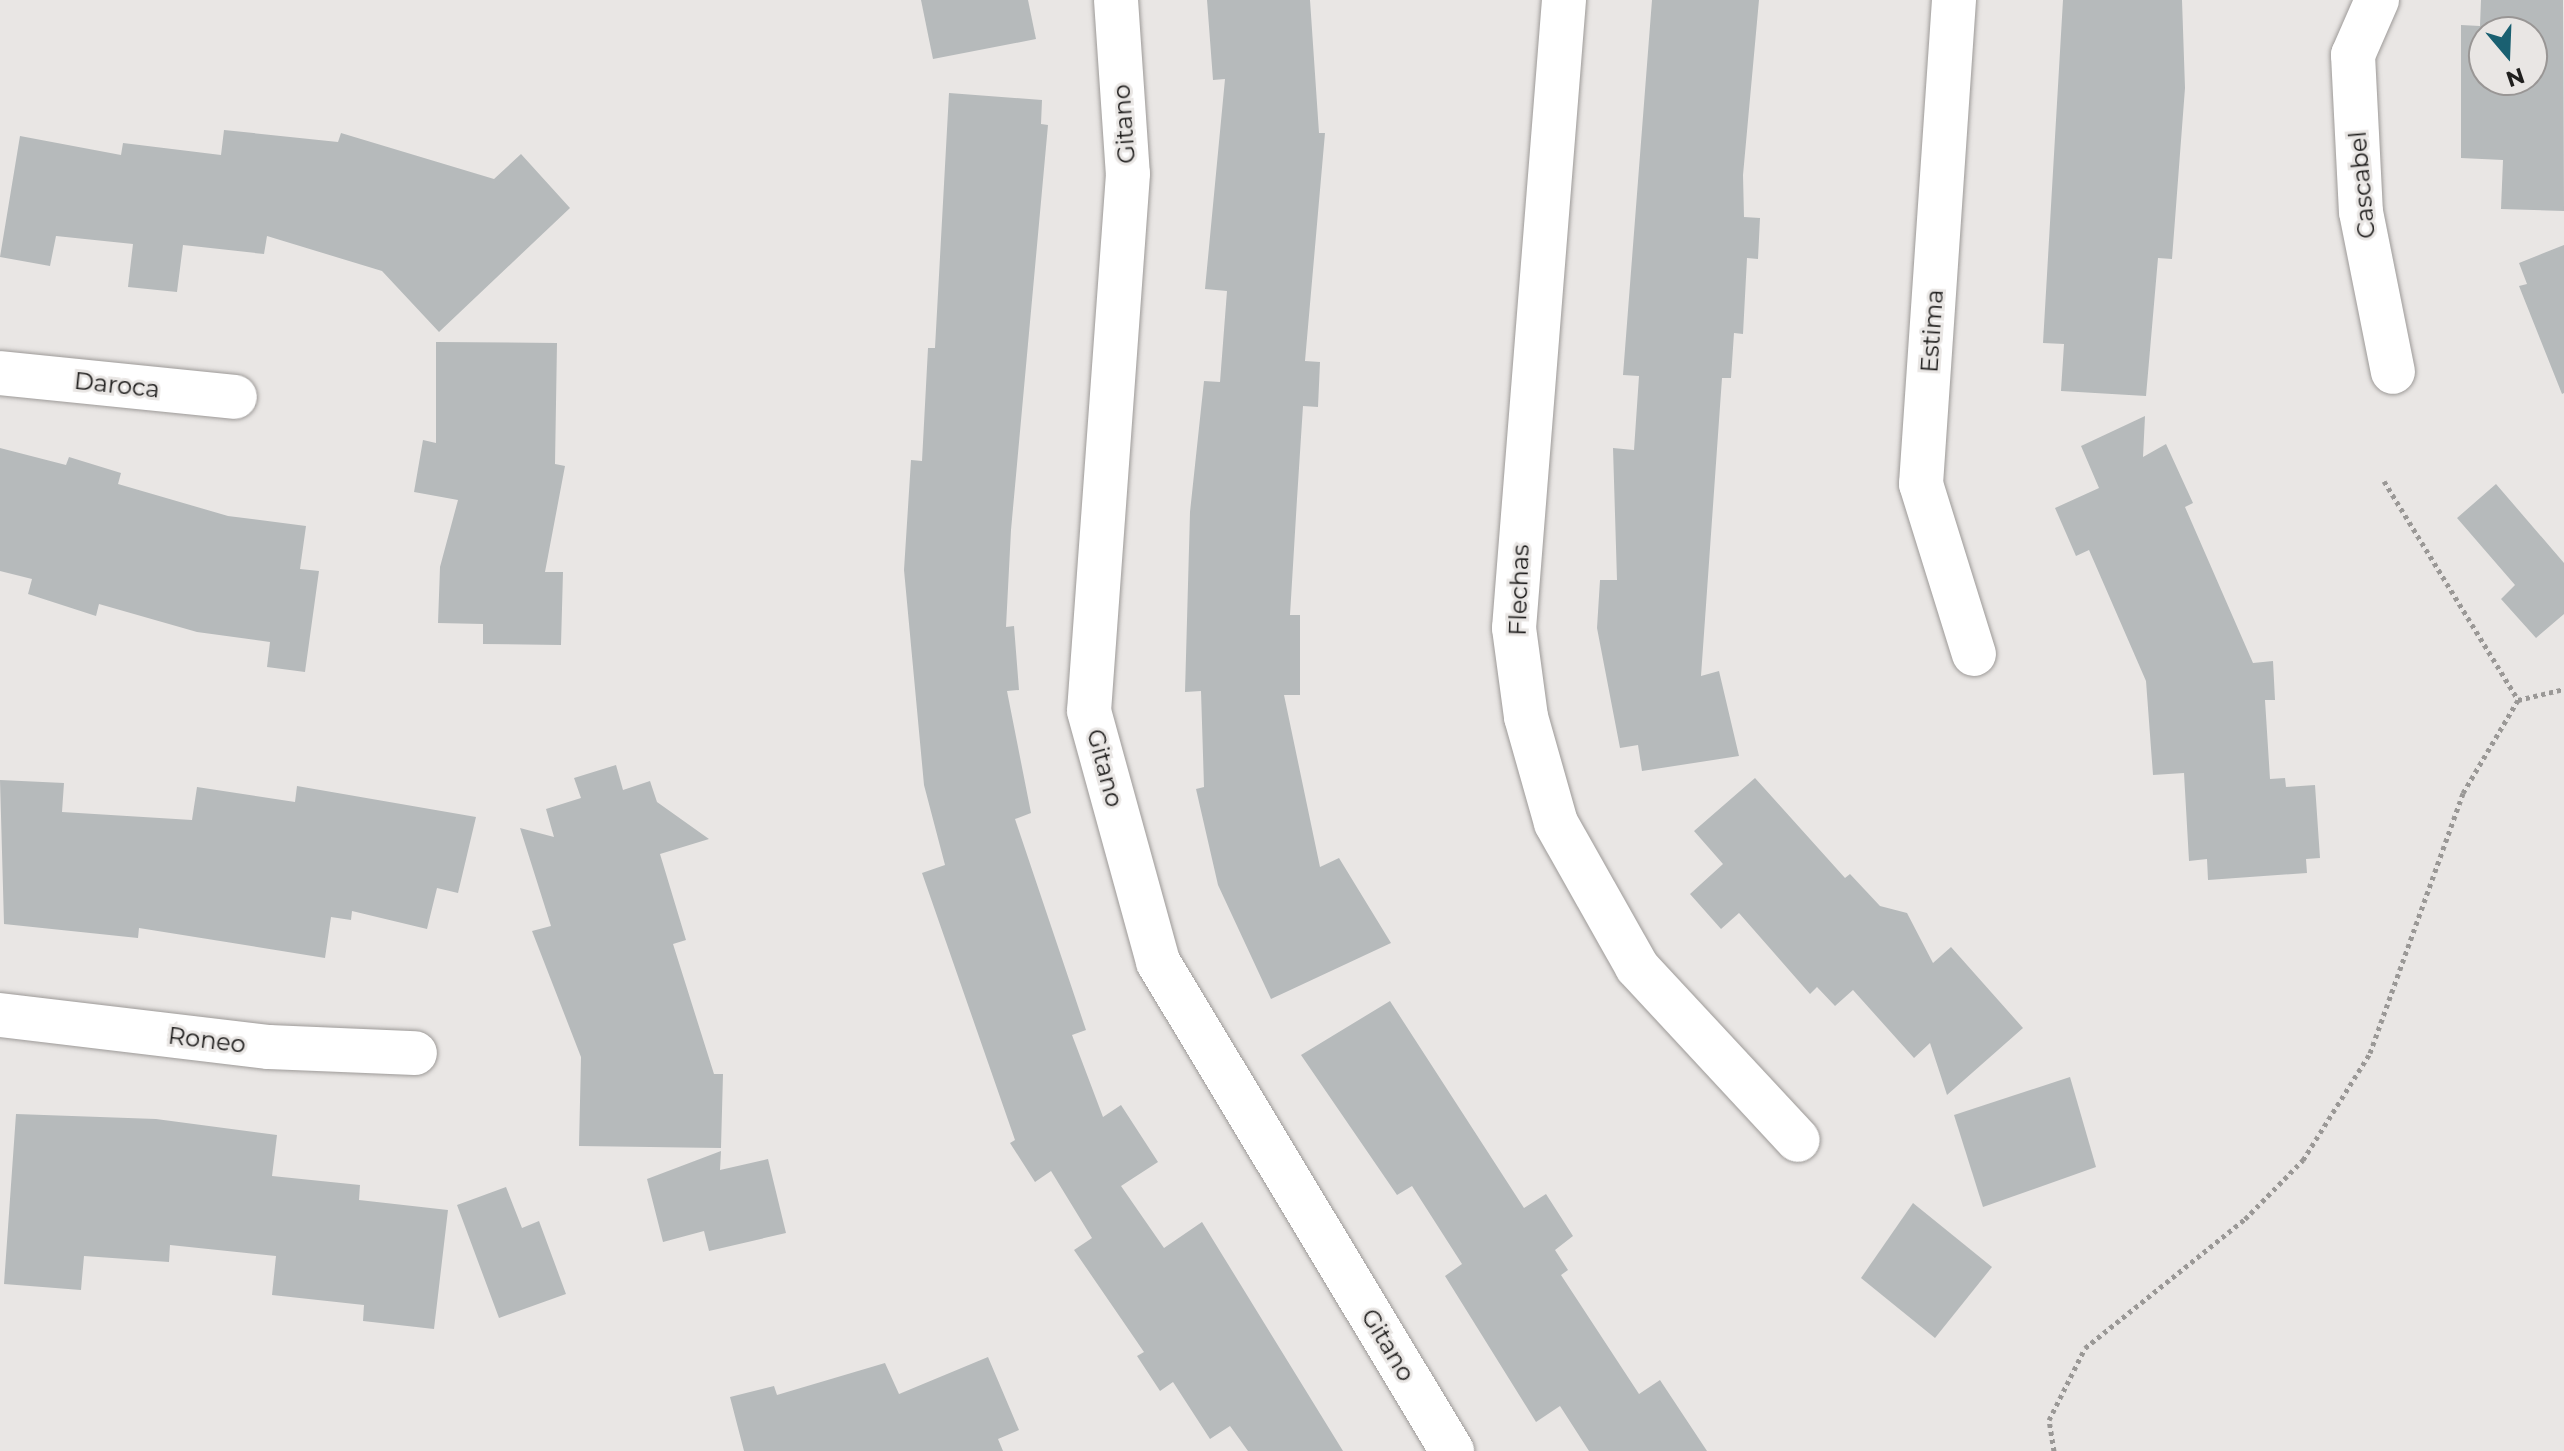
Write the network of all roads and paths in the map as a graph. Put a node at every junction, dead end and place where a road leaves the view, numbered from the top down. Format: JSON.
{"nodes":[{"id":1,"x":1116,"y":0,"type":"edge"},
{"id":2,"x":1564,"y":0,"type":"edge"},
{"id":3,"x":1954,"y":0,"type":"edge"},
{"id":4,"x":2377,"y":0,"type":"edge"},
{"id":5,"x":2393,"y":372,"type":"dead end"},
{"id":6,"x":0,"y":373,"type":"edge"},
{"id":7,"x":235,"y":397,"type":"dead end"},
{"id":8,"x":2384,"y":481,"type":"dead end"},
{"id":9,"x":1974,"y":654,"type":"dead end"},
{"id":10,"x":2564,"y":689,"type":"edge"},
{"id":11,"x":2518,"y":700,"type":"junction"},
{"id":12,"x":0,"y":1015,"type":"edge"},
{"id":13,"x":415,"y":1053,"type":"dead end"},
{"id":14,"x":1798,"y":1140,"type":"dead end"},
{"id":15,"x":1452,"y":1451,"type":"edge"},
{"id":16,"x":2054,"y":1451,"type":"edge"}],
"edges":[{"from":1,"to":15,"type":"street","name":"Gitano"},
{"from":2,"to":14,"type":"street","name":"Flechas"},
{"from":3,"to":9,"type":"street","name":"Estima"},
{"from":4,"to":5,"type":"street","name":"Cascabel"},
{"from":6,"to":7,"type":"street","name":"Daroca"},
{"from":8,"to":11,"type":"path"},
{"from":10,"to":11,"type":"path"},
{"from":11,"to":16,"type":"path"},
{"from":12,"to":13,"type":"street","name":"Roneo"}]}
